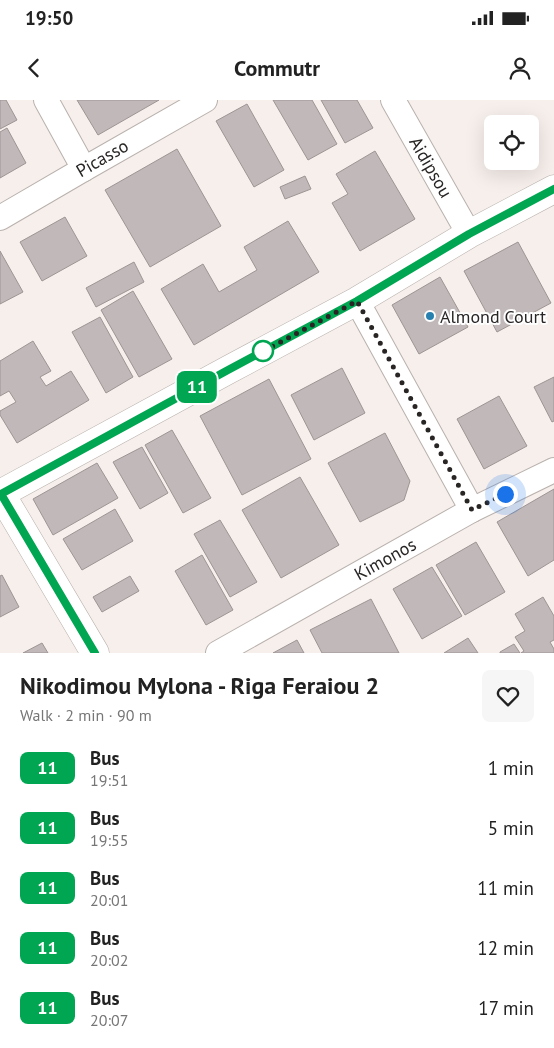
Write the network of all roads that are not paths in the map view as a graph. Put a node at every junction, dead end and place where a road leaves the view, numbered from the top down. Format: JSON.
{"nodes":[{"id":1,"x":46,"y":100,"type":"edge"},
{"id":2,"x":205,"y":100,"type":"edge"},
{"id":3,"x":393,"y":100,"type":"edge"},
{"id":4,"x":84,"y":168,"type":"junction"},
{"id":5,"x":554,"y":189,"type":"edge"},
{"id":6,"x":0,"y":218,"type":"edge"},
{"id":7,"x":469,"y":234,"type":"junction"},
{"id":8,"x":357,"y":301,"type":"junction"},
{"id":9,"x":554,"y":470,"type":"edge"},
{"id":10,"x":0,"y":493,"type":"edge"},
{"id":11,"x":472,"y":510,"type":"junction"},
{"id":12,"x":95,"y":653,"type":"edge"},
{"id":13,"x":218,"y":653,"type":"edge"}],
"edges":[{"from":1,"to":4,"type":"street"},
{"from":2,"to":4,"type":"street","name":"Picasso"},
{"from":3,"to":7,"type":"street","name":"Aidipsou"},
{"from":4,"to":6,"type":"street","name":"Picasso"},
{"from":5,"to":7,"type":"street"},
{"from":7,"to":8,"type":"street"},
{"from":8,"to":10,"type":"street"},
{"from":8,"to":11,"type":"street"},
{"from":9,"to":11,"type":"street","name":"Kimonos"},
{"from":10,"to":12,"type":"street"},
{"from":11,"to":13,"type":"street","name":"Kimonos"}]}
